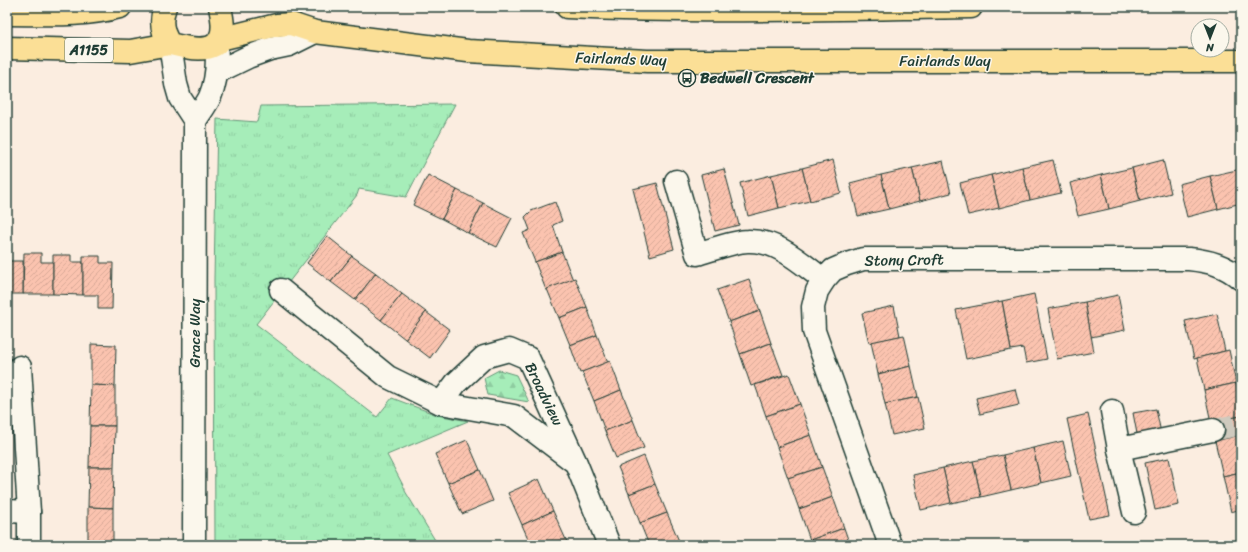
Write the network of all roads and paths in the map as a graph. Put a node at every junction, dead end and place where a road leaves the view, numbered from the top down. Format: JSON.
{"nodes":[{"id":1,"x":120,"y":7,"type":"edge"},
{"id":2,"x":165,"y":7,"type":"edge"},
{"id":3,"x":220,"y":7,"type":"edge"},
{"id":4,"x":567,"y":7,"type":"edge"},
{"id":5,"x":971,"y":7,"type":"edge"},
{"id":6,"x":793,"y":8,"type":"edge"},
{"id":7,"x":7,"y":14,"type":"edge"},
{"id":8,"x":315,"y":32,"type":"junction"},
{"id":9,"x":218,"y":41,"type":"junction"},
{"id":10,"x":170,"y":44,"type":"junction"},
{"id":11,"x":7,"y":48,"type":"edge"},
{"id":12,"x":1241,"y":60,"type":"edge"},
{"id":13,"x":217,"y":72,"type":"junction"},
{"id":14,"x":195,"y":121,"type":"junction"},
{"id":15,"x":676,"y":181,"type":"dead end"},
{"id":16,"x":1241,"y":279,"type":"edge"},
{"id":17,"x":824,"y":280,"type":"junction"},
{"id":18,"x":281,"y":290,"type":"dead end"},
{"id":19,"x":20,"y":367,"type":"dead end"},
{"id":20,"x":441,"y":403,"type":"junction"},
{"id":21,"x":1112,"y":411,"type":"dead end"},
{"id":22,"x":15,"y":427,"type":"edge"},
{"id":23,"x":1213,"y":430,"type":"tunnel mouth"},
{"id":24,"x":1119,"y":449,"type":"junction"},
{"id":25,"x":576,"y":463,"type":"junction"},
{"id":26,"x":7,"y":511,"type":"edge"},
{"id":27,"x":28,"y":512,"type":"junction"},
{"id":28,"x":1134,"y":512,"type":"dead end"},
{"id":29,"x":28,"y":545,"type":"edge"},
{"id":30,"x":194,"y":545,"type":"edge"},
{"id":31,"x":609,"y":545,"type":"edge"},
{"id":32,"x":890,"y":545,"type":"edge"}],
"edges":[{"from":1,"to":7,"type":"main road"},
{"from":2,"to":10,"type":"main road"},
{"from":3,"to":9,"type":"main road"},
{"from":4,"to":6,"type":"main road"},
{"from":5,"to":6,"type":"main road"},
{"from":8,"to":9,"type":"main road","name":"Fairlands Way"},
{"from":8,"to":12,"type":"main road","name":"Fairlands Way"},
{"from":8,"to":13,"type":"street"},
{"from":9,"to":10,"type":"main road","name":"Fairlands Way"},
{"from":9,"to":13,"type":"street"},
{"from":10,"to":11,"type":"main road","name":"Fairlands Way","number":"A1155"},
{"from":10,"to":14,"type":"street"},
{"from":13,"to":14,"type":"street"},
{"from":14,"to":30,"type":"street","name":"Grace Way"},
{"from":15,"to":17,"type":"street"},
{"from":16,"to":17,"type":"street","name":"Stony Croft"},
{"from":17,"to":32,"type":"street","name":"Stony Croft"},
{"from":18,"to":20,"type":"street","name":"Broadview"},
{"from":19,"to":22,"type":"street"},
{"from":20,"to":25,"type":"street","name":"Broadview"},
{"from":20,"to":25,"type":"street","name":"Broadview"},
{"from":21,"to":24,"type":"street"},
{"from":22,"to":27,"type":"street"},
{"from":23,"to":24,"type":"street"},
{"from":24,"to":28,"type":"street"},
{"from":25,"to":31,"type":"street","name":"Broadview"},
{"from":26,"to":27,"type":"street"},
{"from":27,"to":29,"type":"street"}]}
